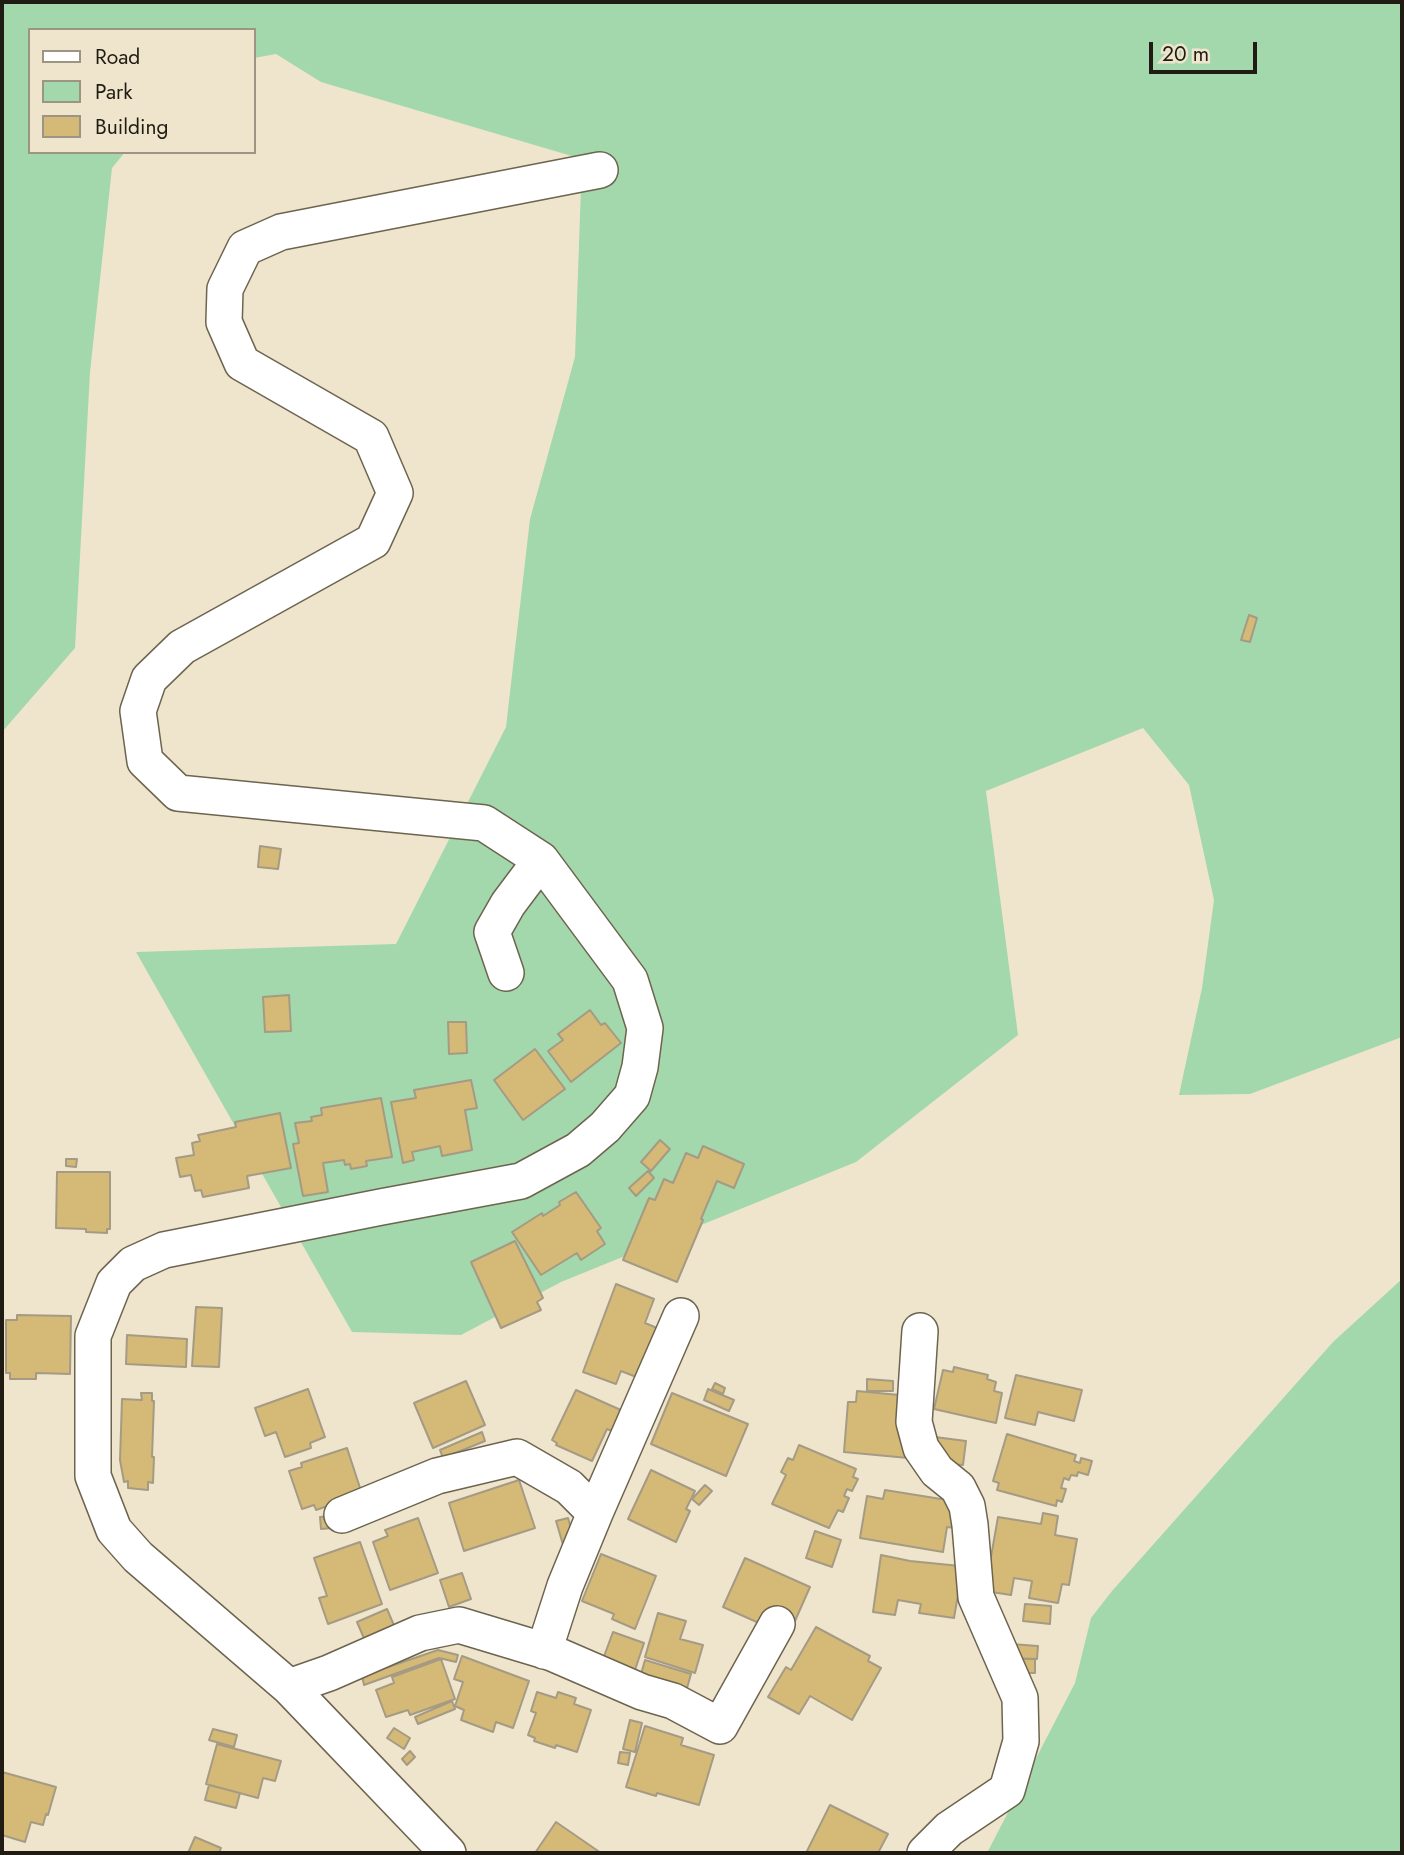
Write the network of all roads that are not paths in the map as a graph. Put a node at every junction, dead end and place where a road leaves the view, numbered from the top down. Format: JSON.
{"nodes":[{"id":1,"x":600,"y":170,"type":"dead end"},
{"id":2,"x":541,"y":860,"type":"junction"},
{"id":3,"x":506,"y":973,"type":"dead end"},
{"id":4,"x":681,"y":1316,"type":"dead end"},
{"id":5,"x":920,"y":1331,"type":"dead end"},
{"id":6,"x":595,"y":1513,"type":"junction"},
{"id":7,"x":342,"y":1515,"type":"dead end"},
{"id":8,"x":777,"y":1624,"type":"dead end"},
{"id":9,"x":544,"y":1651,"type":"junction"},
{"id":10,"x":289,"y":1687,"type":"junction"},
{"id":11,"x":448,"y":1853,"type":"edge"},
{"id":12,"x":925,"y":1853,"type":"edge"}],
"edges":[{"from":1,"to":2,"type":"street"},
{"from":2,"to":3,"type":"street"},
{"from":2,"to":10,"type":"street"},
{"from":4,"to":6,"type":"street"},
{"from":5,"to":12,"type":"street"},
{"from":6,"to":7,"type":"street"},
{"from":6,"to":9,"type":"street"},
{"from":8,"to":9,"type":"street"},
{"from":9,"to":10,"type":"street"},
{"from":10,"to":11,"type":"street"}]}
